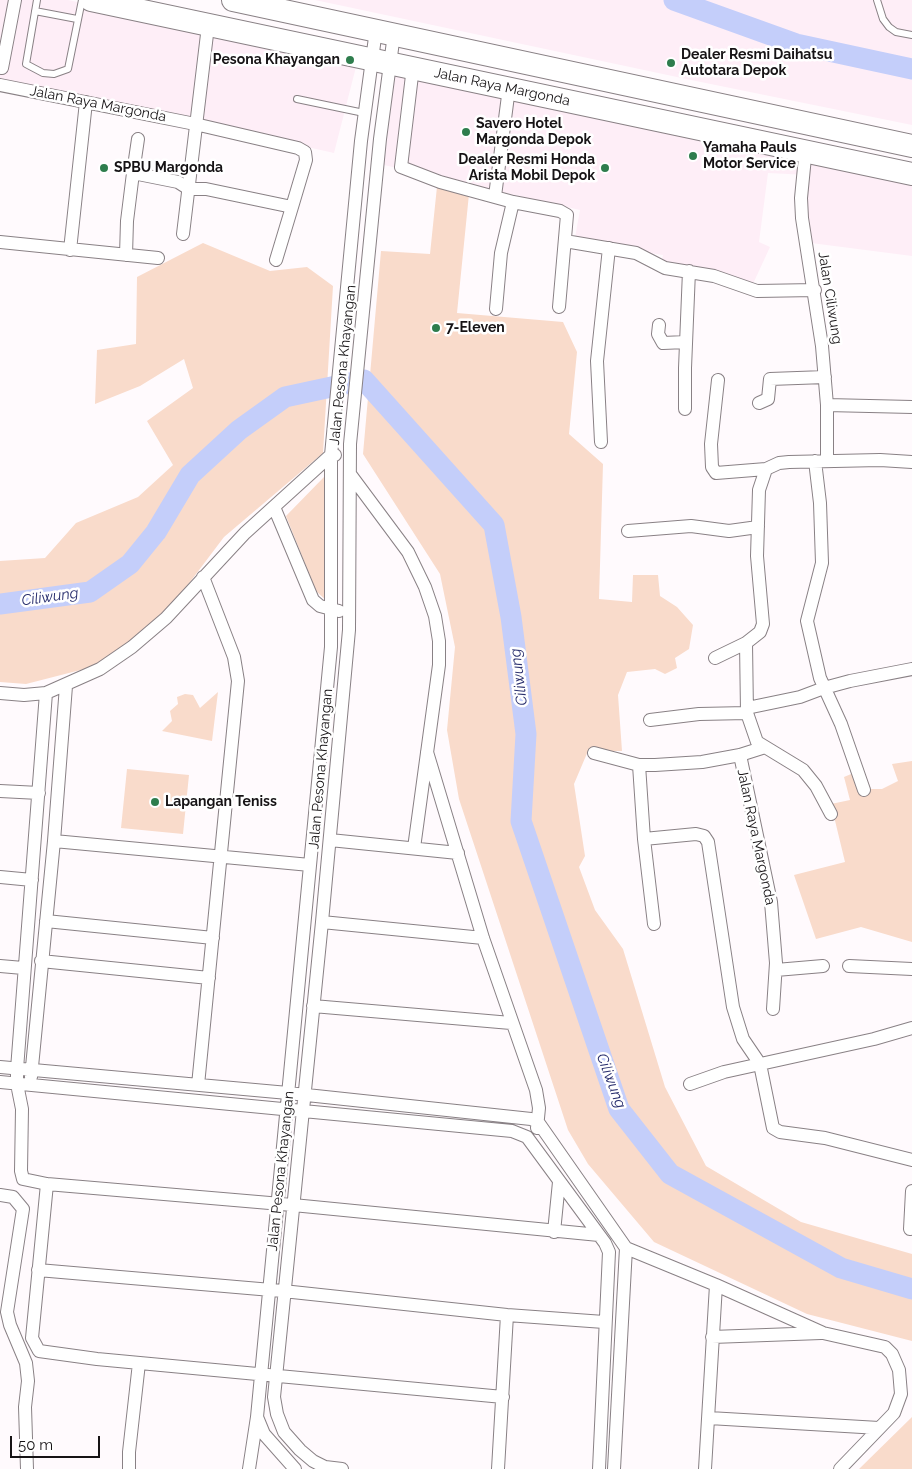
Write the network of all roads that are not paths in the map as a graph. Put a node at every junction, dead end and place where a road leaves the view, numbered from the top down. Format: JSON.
{"nodes":[{"id":1,"x":15,"y":0,"type":"edge"},
{"id":2,"x":37,"y":0,"type":"edge"},
{"id":3,"x":82,"y":0,"type":"edge"},
{"id":4,"x":91,"y":0,"type":"edge"},
{"id":5,"x":150,"y":0,"type":"edge"},
{"id":6,"x":233,"y":0,"type":"edge"},
{"id":7,"x":291,"y":0,"type":"edge"},
{"id":8,"x":877,"y":0,"type":"edge"},
{"id":9,"x":35,"y":11,"type":"junction"},
{"id":10,"x":77,"y":19,"type":"junction"},
{"id":11,"x":208,"y":26,"type":"junction"},
{"id":12,"x":429,"y":35,"type":"junction"},
{"id":13,"x":912,"y":36,"type":"edge"},
{"id":14,"x":382,"y":48,"type":"junction"},
{"id":15,"x":413,"y":67,"type":"junction"},
{"id":16,"x":2,"y":68,"type":"dead end"},
{"id":17,"x":0,"y":85,"type":"edge"},
{"id":18,"x":510,"y":88,"type":"junction"},
{"id":19,"x":297,"y":99,"type":"dead end"},
{"id":20,"x":86,"y":102,"type":"junction"},
{"id":21,"x":364,"y":113,"type":"junction"},
{"id":22,"x":195,"y":122,"type":"junction"},
{"id":23,"x":912,"y":132,"type":"edge"},
{"id":24,"x":138,"y":140,"type":"dead end"},
{"id":25,"x":806,"y":146,"type":"junction"},
{"id":26,"x":912,"y":146,"type":"edge"},
{"id":27,"x":912,"y":162,"type":"edge"},
{"id":28,"x":133,"y":173,"type":"junction"},
{"id":29,"x":912,"y":174,"type":"edge"},
{"id":30,"x":189,"y":189,"type":"junction"},
{"id":31,"x":495,"y":196,"type":"junction"},
{"id":32,"x":512,"y":202,"type":"junction"},
{"id":33,"x":292,"y":207,"type":"junction"},
{"id":34,"x":184,"y":234,"type":"dead end"},
{"id":35,"x":565,"y":241,"type":"junction"},
{"id":36,"x":0,"y":242,"type":"edge"},
{"id":37,"x":609,"y":248,"type":"junction"},
{"id":38,"x":70,"y":250,"type":"junction"},
{"id":39,"x":126,"y":255,"type":"junction"},
{"id":40,"x":158,"y":258,"type":"dead end"},
{"id":41,"x":276,"y":260,"type":"dead end"},
{"id":42,"x":689,"y":271,"type":"junction"},
{"id":43,"x":814,"y":290,"type":"junction"},
{"id":44,"x":559,"y":307,"type":"dead end"},
{"id":45,"x":496,"y":309,"type":"dead end"},
{"id":46,"x":660,"y":325,"type":"dead end"},
{"id":47,"x":686,"y":342,"type":"junction"},
{"id":48,"x":825,"y":377,"type":"junction"},
{"id":49,"x":718,"y":380,"type":"dead end"},
{"id":50,"x":759,"y":403,"type":"dead end"},
{"id":51,"x":827,"y":405,"type":"junction"},
{"id":52,"x":912,"y":407,"type":"edge"},
{"id":53,"x":685,"y":409,"type":"dead end"},
{"id":54,"x":601,"y":442,"type":"dead end"},
{"id":55,"x":350,"y":449,"type":"junction"},
{"id":56,"x":331,"y":455,"type":"junction"},
{"id":57,"x":821,"y":461,"type":"junction"},
{"id":58,"x":912,"y":462,"type":"edge"},
{"id":59,"x":766,"y":469,"type":"junction"},
{"id":60,"x":350,"y":474,"type":"junction"},
{"id":61,"x":274,"y":507,"type":"junction"},
{"id":62,"x":758,"y":527,"type":"junction"},
{"id":63,"x":628,"y":531,"type":"dead end"},
{"id":64,"x":203,"y":577,"type":"junction"},
{"id":65,"x":332,"y":610,"type":"junction"},
{"id":66,"x":350,"y":612,"type":"junction"},
{"id":67,"x":746,"y":644,"type":"junction"},
{"id":68,"x":715,"y":658,"type":"dead end"},
{"id":69,"x":912,"y":670,"type":"edge"},
{"id":70,"x":66,"y":686,"type":"junction"},
{"id":71,"x":824,"y":688,"type":"junction"},
{"id":72,"x":0,"y":692,"type":"edge"},
{"id":73,"x":46,"y":693,"type":"junction"},
{"id":74,"x":747,"y":710,"type":"junction"},
{"id":75,"x":650,"y":720,"type":"dead end"},
{"id":76,"x":762,"y":748,"type":"junction"},
{"id":77,"x":427,"y":752,"type":"junction"},
{"id":78,"x":594,"y":753,"type":"dead end"},
{"id":79,"x":740,"y":755,"type":"junction"},
{"id":80,"x":639,"y":765,"type":"junction"},
{"id":81,"x":864,"y":790,"type":"dead end"},
{"id":82,"x":0,"y":791,"type":"edge"},
{"id":83,"x":39,"y":793,"type":"junction"},
{"id":84,"x":831,"y":814,"type":"dead end"},
{"id":85,"x":644,"y":839,"type":"junction"},
{"id":86,"x":330,"y":840,"type":"junction"},
{"id":87,"x":54,"y":841,"type":"junction"},
{"id":88,"x":414,"y":848,"type":"junction"},
{"id":89,"x":458,"y":853,"type":"junction"},
{"id":90,"x":221,"y":856,"type":"junction"},
{"id":91,"x":310,"y":865,"type":"junction"},
{"id":92,"x":0,"y":877,"type":"edge"},
{"id":93,"x":32,"y":880,"type":"junction"},
{"id":94,"x":46,"y":921,"type":"junction"},
{"id":95,"x":322,"y":922,"type":"junction"},
{"id":96,"x":654,"y":924,"type":"dead end"},
{"id":97,"x":213,"y":938,"type":"junction"},
{"id":98,"x":483,"y":938,"type":"junction"},
{"id":99,"x":303,"y":939,"type":"junction"},
{"id":100,"x":320,"y":940,"type":"junction"},
{"id":101,"x":41,"y":962,"type":"junction"},
{"id":102,"x":0,"y":966,"type":"edge"},
{"id":103,"x":823,"y":966,"type":"dead end"},
{"id":104,"x":849,"y":966,"type":"dead end"},
{"id":105,"x":24,"y":968,"type":"junction"},
{"id":106,"x":912,"y":969,"type":"edge"},
{"id":107,"x":776,"y":970,"type":"junction"},
{"id":108,"x":209,"y":978,"type":"junction"},
{"id":109,"x":313,"y":1006,"type":"junction"},
{"id":110,"x":773,"y":1009,"type":"dead end"},
{"id":111,"x":511,"y":1023,"type":"junction"},
{"id":112,"x":912,"y":1028,"type":"edge"},
{"id":113,"x":760,"y":1064,"type":"junction"},
{"id":114,"x":0,"y":1067,"type":"edge"},
{"id":115,"x":17,"y":1069,"type":"junction"},
{"id":116,"x":32,"y":1070,"type":"junction"},
{"id":117,"x":0,"y":1082,"type":"edge"},
{"id":118,"x":17,"y":1084,"type":"junction"},
{"id":119,"x":690,"y":1084,"type":"dead end"},
{"id":120,"x":30,"y":1085,"type":"junction"},
{"id":121,"x":198,"y":1085,"type":"junction"},
{"id":122,"x":288,"y":1092,"type":"junction"},
{"id":123,"x":304,"y":1094,"type":"junction"},
{"id":124,"x":22,"y":1109,"type":"junction"},
{"id":125,"x":287,"y":1110,"type":"junction"},
{"id":126,"x":302,"y":1112,"type":"junction"},
{"id":127,"x":538,"y":1122,"type":"junction"},
{"id":128,"x":534,"y":1146,"type":"junction"},
{"id":129,"x":912,"y":1160,"type":"edge"},
{"id":130,"x":559,"y":1182,"type":"junction"},
{"id":131,"x":47,"y":1184,"type":"junction"},
{"id":132,"x":912,"y":1192,"type":"edge"},
{"id":133,"x":0,"y":1195,"type":"edge"},
{"id":134,"x":277,"y":1204,"type":"junction"},
{"id":135,"x":293,"y":1205,"type":"junction"},
{"id":136,"x":910,"y":1229,"type":"dead end"},
{"id":137,"x":554,"y":1232,"type":"junction"},
{"id":138,"x":599,"y":1235,"type":"junction"},
{"id":139,"x":626,"y":1248,"type":"junction"},
{"id":140,"x":38,"y":1270,"type":"junction"},
{"id":141,"x":716,"y":1285,"type":"junction"},
{"id":142,"x":268,"y":1290,"type":"junction"},
{"id":143,"x":283,"y":1292,"type":"junction"},
{"id":144,"x":607,"y":1292,"type":"junction"},
{"id":145,"x":624,"y":1295,"type":"junction"},
{"id":146,"x":507,"y":1315,"type":"junction"},
{"id":147,"x":604,"y":1322,"type":"junction"},
{"id":148,"x":823,"y":1333,"type":"junction"},
{"id":149,"x":712,"y":1336,"type":"junction"},
{"id":150,"x":140,"y":1363,"type":"junction"},
{"id":151,"x":260,"y":1372,"type":"junction"},
{"id":152,"x":276,"y":1374,"type":"junction"},
{"id":153,"x":503,"y":1397,"type":"junction"},
{"id":154,"x":257,"y":1417,"type":"junction"},
{"id":155,"x":709,"y":1418,"type":"junction"},
{"id":156,"x":879,"y":1428,"type":"junction"},
{"id":157,"x":27,"y":1469,"type":"edge"},
{"id":158,"x":130,"y":1469,"type":"edge"},
{"id":159,"x":248,"y":1469,"type":"edge"},
{"id":160,"x":295,"y":1469,"type":"edge"},
{"id":161,"x":342,"y":1469,"type":"edge"},
{"id":162,"x":498,"y":1469,"type":"edge"},
{"id":163,"x":599,"y":1469,"type":"edge"},
{"id":164,"x":614,"y":1469,"type":"edge"},
{"id":165,"x":705,"y":1469,"type":"edge"},
{"id":166,"x":840,"y":1469,"type":"edge"}],
"edges":[{"from":1,"to":16,"type":"street"},
{"from":2,"to":9,"type":"lane"},
{"from":3,"to":10,"type":"lane"},
{"from":4,"to":11,"type":"highway","name":"Jalan Raya Margonda"},
{"from":5,"to":14,"type":"highway","name":"Jalan Raya Margonda"},
{"from":6,"to":14,"type":"highway","name":"Jalan Raya Margonda"},
{"from":7,"to":12,"type":"highway","name":"Jalan Raya Margonda"},
{"from":8,"to":13,"type":"lane"},
{"from":9,"to":10,"type":"lane"},
{"from":9,"to":10,"type":"lane"},
{"from":11,"to":14,"type":"highway","name":"Jalan Raya Margonda"},
{"from":11,"to":22,"type":"street"},
{"from":12,"to":14,"type":"highway","name":"Jalan Raya Margonda"},
{"from":12,"to":23,"type":"highway","name":"Jalan Raya Margonda"},
{"from":12,"to":26,"type":"highway","name":"Jalan Raya Margonda"},
{"from":14,"to":15,"type":"highway","name":"Jalan Raya Margonda"},
{"from":14,"to":21,"type":"street","name":"Jalan Pesona Khayangan"},
{"from":14,"to":25,"type":"highway","name":"Jalan Raya Margonda"},
{"from":14,"to":55,"type":"street","name":"Jalan Pesona Khayangan"},
{"from":15,"to":18,"type":"highway","name":"Jalan Raya Margonda"},
{"from":15,"to":31,"type":"street"},
{"from":17,"to":20,"type":"street","name":"Jalan Raya Margonda"},
{"from":18,"to":25,"type":"highway","name":"Jalan Raya Margonda"},
{"from":18,"to":31,"type":"street"},
{"from":19,"to":21,"type":"lane"},
{"from":20,"to":22,"type":"street","name":"Jalan Raya Margonda"},
{"from":20,"to":38,"type":"street"},
{"from":21,"to":56,"type":"street","name":"Jalan Pesona Khayangan"},
{"from":22,"to":30,"type":"street"},
{"from":22,"to":33,"type":"street","name":"Jalan Raya Margonda"},
{"from":24,"to":28,"type":"street"},
{"from":25,"to":27,"type":"highway","name":"Jalan Raya Margonda"},
{"from":25,"to":29,"type":"highway","name":"Jalan Raya Margonda"},
{"from":25,"to":43,"type":"street","name":"Jalan Ciliwung"},
{"from":28,"to":30,"type":"street"},
{"from":28,"to":39,"type":"street"},
{"from":30,"to":33,"type":"street"},
{"from":30,"to":34,"type":"street"},
{"from":31,"to":32,"type":"street"},
{"from":32,"to":35,"type":"street"},
{"from":32,"to":45,"type":"street"},
{"from":33,"to":41,"type":"street"},
{"from":35,"to":37,"type":"street"},
{"from":35,"to":44,"type":"street"},
{"from":36,"to":38,"type":"street"},
{"from":37,"to":42,"type":"street"},
{"from":37,"to":54,"type":"street"},
{"from":38,"to":39,"type":"street"},
{"from":39,"to":40,"type":"street"},
{"from":42,"to":43,"type":"street"},
{"from":42,"to":47,"type":"street"},
{"from":43,"to":48,"type":"street","name":"Jalan Ciliwung"},
{"from":46,"to":47,"type":"street"},
{"from":47,"to":53,"type":"street"},
{"from":48,"to":50,"type":"street"},
{"from":48,"to":51,"type":"street","name":"Jalan Ciliwung"},
{"from":49,"to":59,"type":"street"},
{"from":51,"to":52,"type":"street"},
{"from":51,"to":57,"type":"street","name":"Jalan Ciliwung"},
{"from":55,"to":56,"type":"street"},
{"from":55,"to":60,"type":"street","name":"Jalan Pesona Khayangan"},
{"from":56,"to":61,"type":"street"},
{"from":56,"to":65,"type":"street","name":"Jalan Pesona Khayangan"},
{"from":57,"to":58,"type":"street"},
{"from":57,"to":59,"type":"street"},
{"from":57,"to":71,"type":"street","name":"Jalan Ciliwung"},
{"from":59,"to":62,"type":"street"},
{"from":60,"to":66,"type":"street","name":"Jalan Pesona Khayangan"},
{"from":60,"to":77,"type":"street"},
{"from":61,"to":64,"type":"street"},
{"from":61,"to":65,"type":"street"},
{"from":62,"to":63,"type":"street"},
{"from":62,"to":67,"type":"street"},
{"from":64,"to":70,"type":"street"},
{"from":64,"to":90,"type":"street"},
{"from":65,"to":66,"type":"street"},
{"from":65,"to":91,"type":"street","name":"Jalan Pesona Khayangan"},
{"from":66,"to":86,"type":"street","name":"Jalan Pesona Khayangan"},
{"from":67,"to":68,"type":"street"},
{"from":67,"to":74,"type":"street"},
{"from":69,"to":71,"type":"street"},
{"from":70,"to":73,"type":"street"},
{"from":70,"to":87,"type":"street"},
{"from":71,"to":74,"type":"street"},
{"from":71,"to":81,"type":"street","name":"Jalan Ciliwung"},
{"from":72,"to":73,"type":"street"},
{"from":73,"to":83,"type":"street"},
{"from":74,"to":75,"type":"street"},
{"from":74,"to":76,"type":"street"},
{"from":76,"to":79,"type":"street"},
{"from":76,"to":84,"type":"street"},
{"from":77,"to":88,"type":"street"},
{"from":77,"to":89,"type":"street"},
{"from":78,"to":80,"type":"street"},
{"from":79,"to":80,"type":"street"},
{"from":79,"to":107,"type":"street","name":"Jalan Raya Margonda"},
{"from":80,"to":85,"type":"street"},
{"from":82,"to":83,"type":"street"},
{"from":83,"to":93,"type":"street"},
{"from":85,"to":96,"type":"street"},
{"from":85,"to":113,"type":"street"},
{"from":86,"to":88,"type":"street"},
{"from":86,"to":95,"type":"street","name":"Jalan Pesona Khayangan"},
{"from":87,"to":90,"type":"street"},
{"from":87,"to":94,"type":"street"},
{"from":88,"to":89,"type":"street"},
{"from":89,"to":98,"type":"street"},
{"from":90,"to":91,"type":"street"},
{"from":90,"to":97,"type":"street"},
{"from":91,"to":99,"type":"street","name":"Jalan Pesona Khayangan"},
{"from":92,"to":93,"type":"street"},
{"from":93,"to":105,"type":"street"},
{"from":94,"to":97,"type":"street"},
{"from":94,"to":101,"type":"street"},
{"from":95,"to":98,"type":"street"},
{"from":95,"to":100,"type":"street","name":"Jalan Pesona Khayangan"},
{"from":97,"to":108,"type":"street"},
{"from":98,"to":111,"type":"street"},
{"from":99,"to":100,"type":"street"},
{"from":99,"to":122,"type":"street","name":"Jalan Pesona Khayangan"},
{"from":100,"to":109,"type":"street","name":"Jalan Pesona Khayangan"},
{"from":101,"to":108,"type":"street"},
{"from":101,"to":116,"type":"street"},
{"from":102,"to":105,"type":"street"},
{"from":103,"to":107,"type":"street"},
{"from":104,"to":106,"type":"street"},
{"from":105,"to":115,"type":"street"},
{"from":107,"to":110,"type":"street","name":"Jalan Raya Margonda"},
{"from":108,"to":121,"type":"street"},
{"from":109,"to":111,"type":"street"},
{"from":109,"to":123,"type":"street","name":"Jalan Pesona Khayangan"},
{"from":111,"to":127,"type":"street"},
{"from":112,"to":113,"type":"street"},
{"from":113,"to":119,"type":"street"},
{"from":113,"to":129,"type":"street"},
{"from":114,"to":115,"type":"street"},
{"from":115,"to":116,"type":"street"},
{"from":115,"to":118,"type":"street"},
{"from":116,"to":120,"type":"street"},
{"from":116,"to":121,"type":"street"},
{"from":117,"to":118,"type":"street"},
{"from":118,"to":120,"type":"street"},
{"from":118,"to":124,"type":"street"},
{"from":120,"to":124,"type":"street"},
{"from":120,"to":125,"type":"street"},
{"from":121,"to":122,"type":"street"},
{"from":122,"to":123,"type":"street"},
{"from":122,"to":125,"type":"street","name":"Jalan Pesona Khayangan"},
{"from":123,"to":126,"type":"street","name":"Jalan Pesona Khayangan"},
{"from":123,"to":127,"type":"street"},
{"from":124,"to":131,"type":"street"},
{"from":125,"to":126,"type":"street"},
{"from":125,"to":134,"type":"street","name":"Jalan Pesona Khayangan"},
{"from":126,"to":128,"type":"street"},
{"from":126,"to":135,"type":"street","name":"Jalan Pesona Khayangan"},
{"from":127,"to":128,"type":"street"},
{"from":127,"to":139,"type":"street"},
{"from":128,"to":130,"type":"street"},
{"from":130,"to":137,"type":"street"},
{"from":130,"to":138,"type":"street"},
{"from":131,"to":134,"type":"street"},
{"from":131,"to":140,"type":"street"},
{"from":132,"to":136,"type":"street"},
{"from":133,"to":157,"type":"street"},
{"from":134,"to":135,"type":"street"},
{"from":134,"to":142,"type":"street","name":"Jalan Pesona Khayangan"},
{"from":135,"to":137,"type":"street"},
{"from":135,"to":143,"type":"street","name":"Jalan Pesona Khayangan"},
{"from":137,"to":138,"type":"street"},
{"from":138,"to":144,"type":"street"},
{"from":139,"to":141,"type":"street"},
{"from":139,"to":145,"type":"street"},
{"from":140,"to":142,"type":"street"},
{"from":140,"to":150,"type":"street"},
{"from":141,"to":148,"type":"street"},
{"from":141,"to":149,"type":"street"},
{"from":142,"to":143,"type":"street"},
{"from":142,"to":151,"type":"street","name":"Jalan Pesona Khayangan"},
{"from":143,"to":146,"type":"street"},
{"from":143,"to":152,"type":"street","name":"Jalan Pesona Khayangan"},
{"from":144,"to":145,"type":"street"},
{"from":144,"to":147,"type":"street"},
{"from":145,"to":164,"type":"street"},
{"from":146,"to":147,"type":"street"},
{"from":146,"to":153,"type":"street"},
{"from":147,"to":163,"type":"street"},
{"from":148,"to":149,"type":"street"},
{"from":148,"to":156,"type":"street"},
{"from":149,"to":155,"type":"street"},
{"from":150,"to":151,"type":"street"},
{"from":150,"to":158,"type":"street"},
{"from":151,"to":152,"type":"street"},
{"from":151,"to":154,"type":"street","name":"Jalan Pesona Khayangan"},
{"from":152,"to":153,"type":"street"},
{"from":152,"to":161,"type":"street","name":"Jalan Pesona Khayangan"},
{"from":153,"to":162,"type":"street"},
{"from":154,"to":159,"type":"street","name":"Jalan Pesona Khayangan"},
{"from":154,"to":160,"type":"street"},
{"from":155,"to":156,"type":"street"},
{"from":155,"to":165,"type":"street"},
{"from":156,"to":166,"type":"street"}]}
